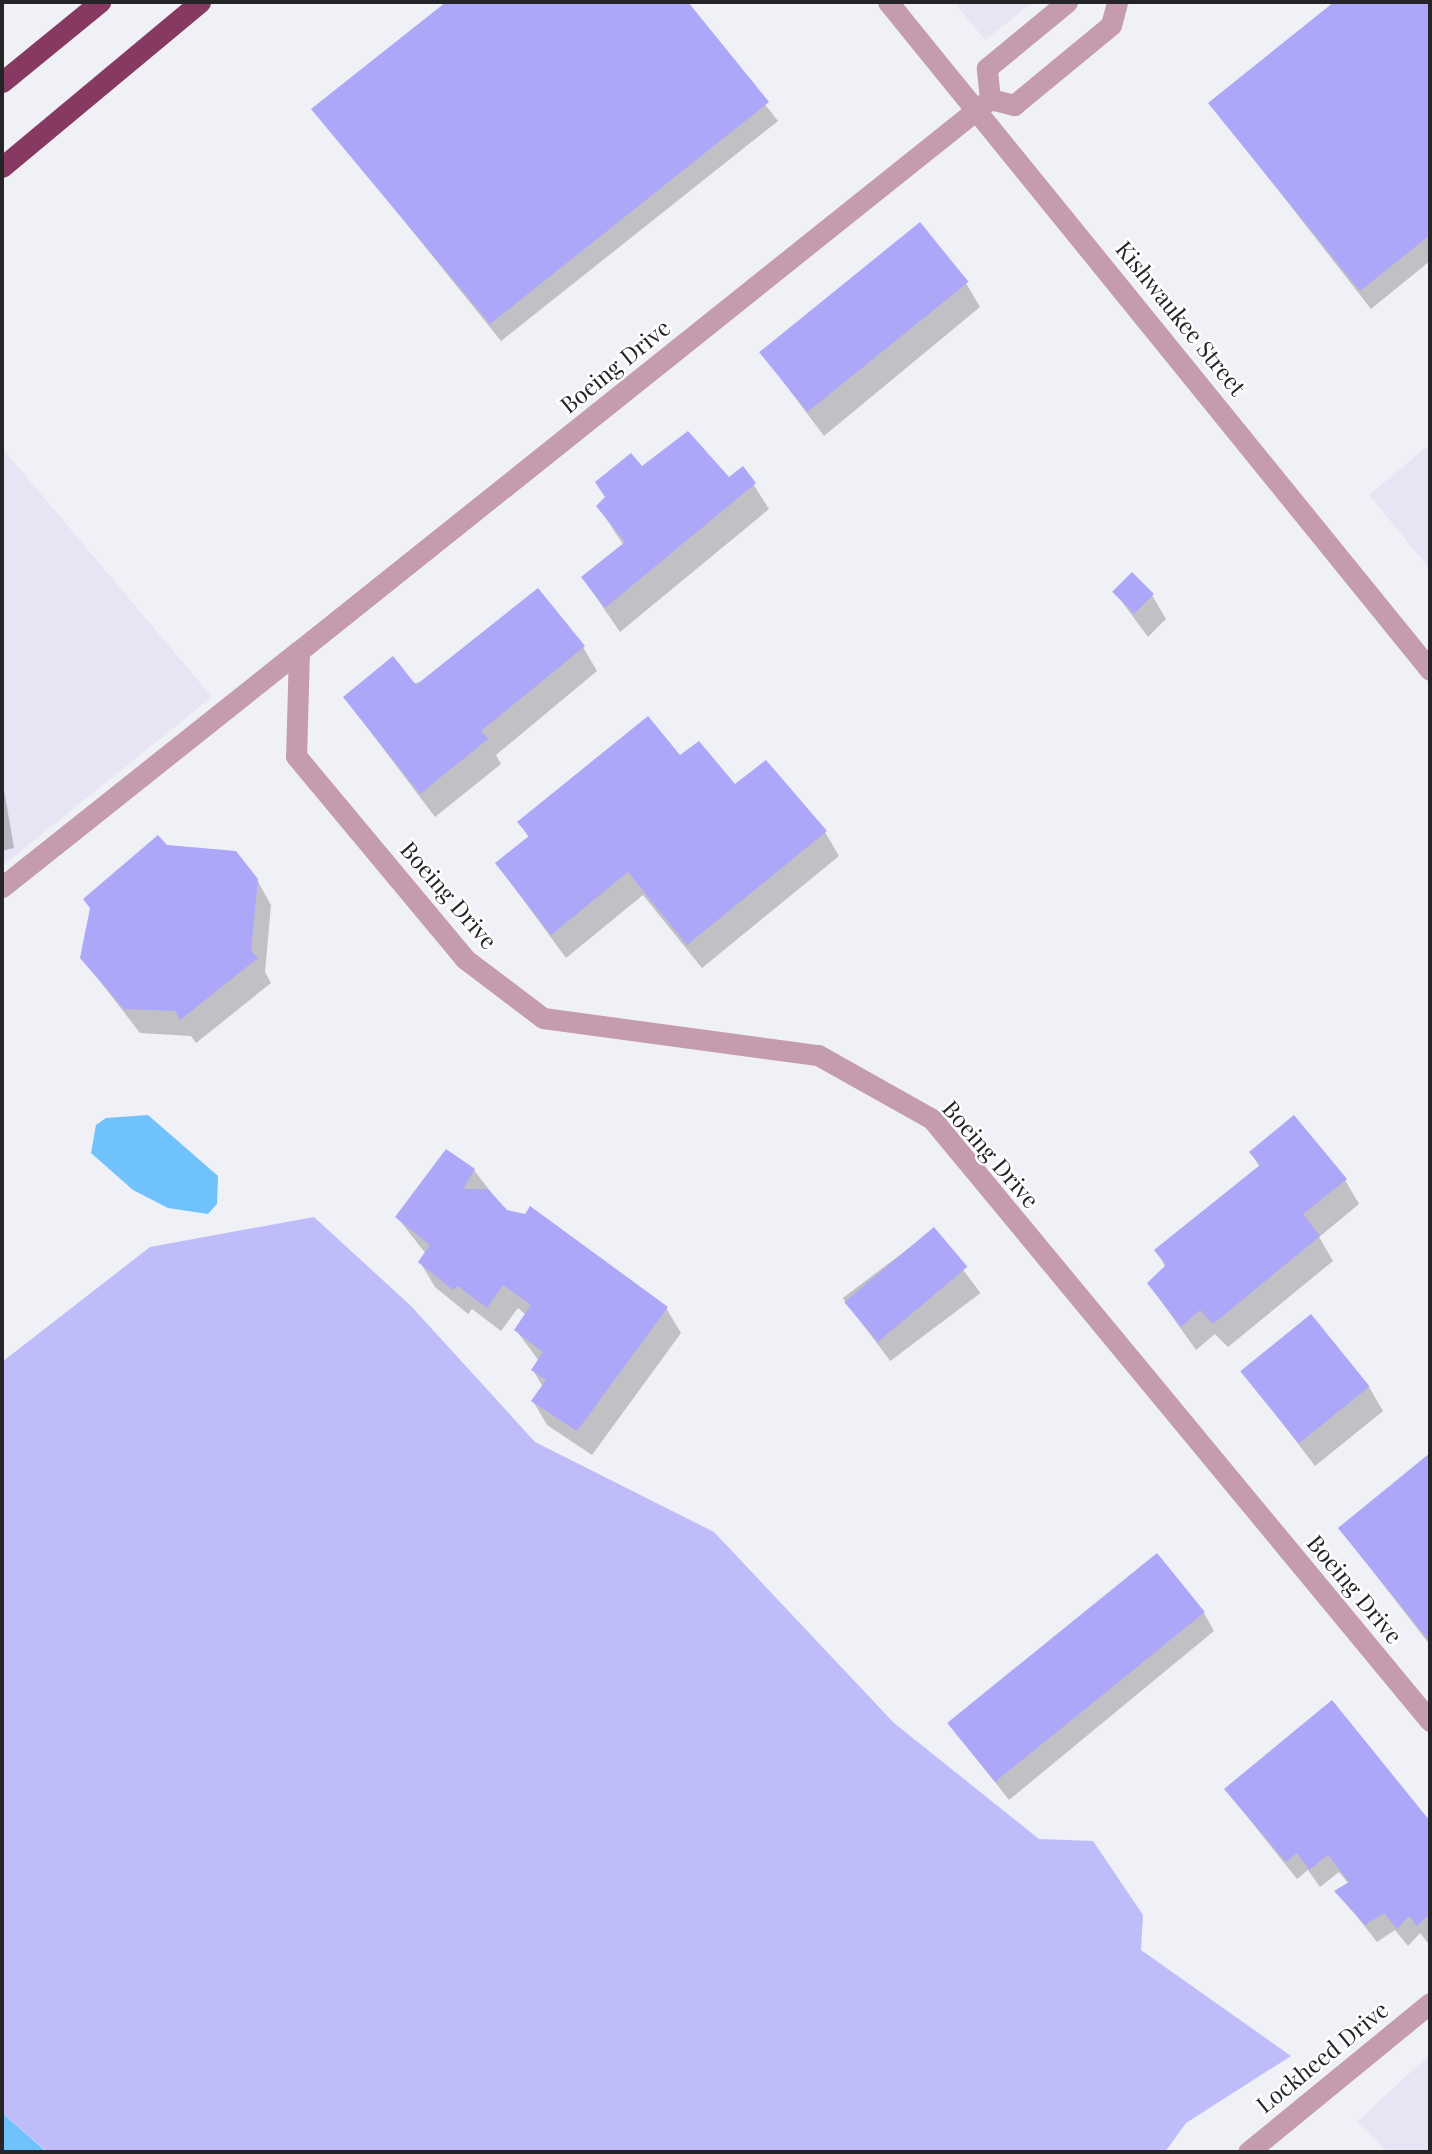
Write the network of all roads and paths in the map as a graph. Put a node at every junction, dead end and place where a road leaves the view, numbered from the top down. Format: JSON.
{"nodes":[{"id":1,"x":100,"y":2,"type":"edge"},
{"id":2,"x":200,"y":2,"type":"edge"},
{"id":3,"x":888,"y":2,"type":"edge"},
{"id":4,"x":1066,"y":2,"type":"edge"},
{"id":5,"x":1117,"y":2,"type":"edge"},
{"id":6,"x":2,"y":82,"type":"edge"},
{"id":7,"x":984,"y":105,"type":"junction"},
{"id":8,"x":2,"y":167,"type":"edge"},
{"id":9,"x":299,"y":651,"type":"junction"},
{"id":10,"x":1430,"y":670,"type":"edge"},
{"id":11,"x":2,"y":887,"type":"edge"},
{"id":12,"x":1430,"y":1721,"type":"edge"},
{"id":13,"x":1430,"y":2003,"type":"edge"},
{"id":14,"x":1248,"y":2152,"type":"edge"}],
"edges":[{"from":1,"to":6,"type":"highway"},
{"from":2,"to":8,"type":"highway"},
{"from":3,"to":7,"type":"street","name":"Kishwaukee Street"},
{"from":4,"to":7,"type":"street"},
{"from":5,"to":7,"type":"street"},
{"from":7,"to":9,"type":"street","name":"Boeing Drive"},
{"from":7,"to":10,"type":"street","name":"Kishwaukee Street"},
{"from":9,"to":11,"type":"street"},
{"from":9,"to":12,"type":"street","name":"Boeing Drive"},
{"from":13,"to":14,"type":"street","name":"Lockheed Drive"}]}
